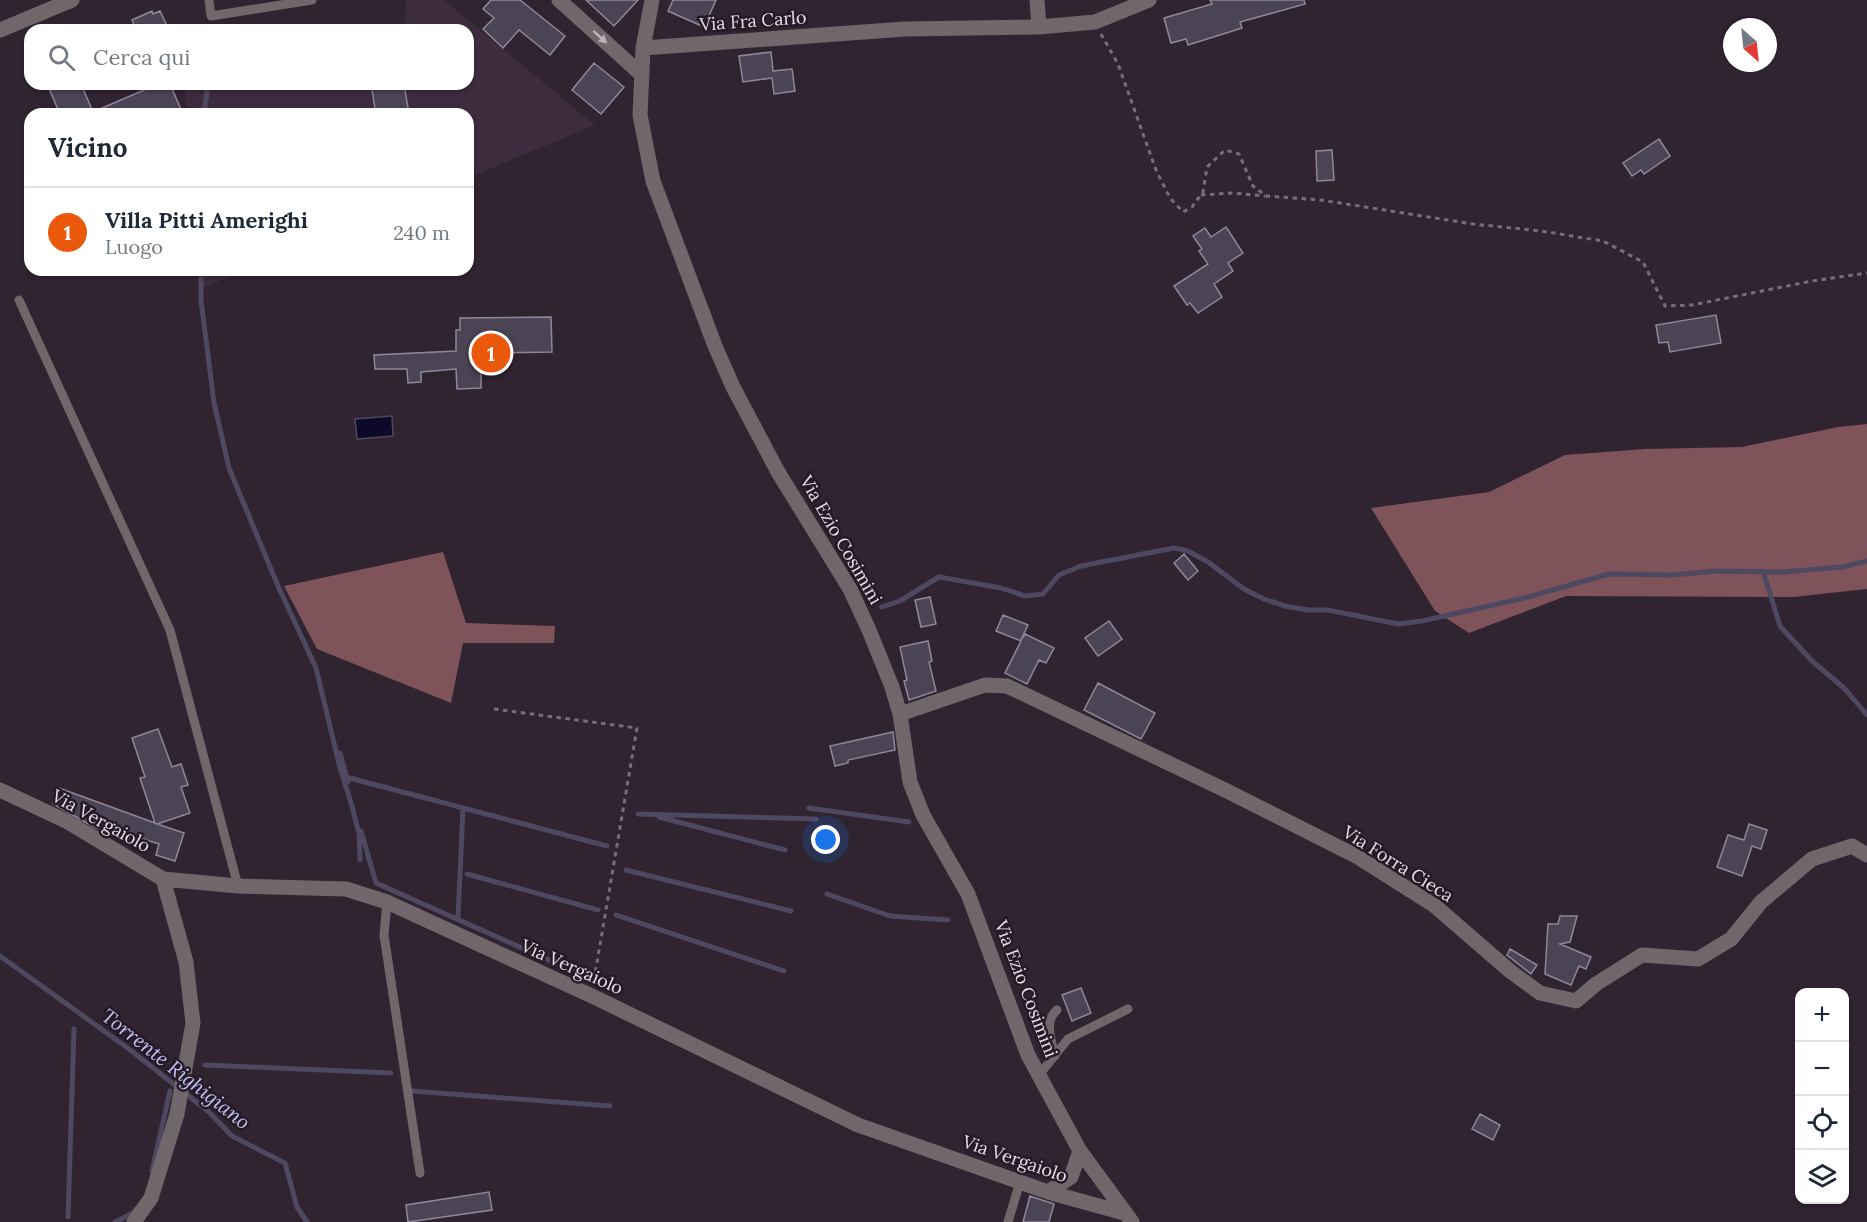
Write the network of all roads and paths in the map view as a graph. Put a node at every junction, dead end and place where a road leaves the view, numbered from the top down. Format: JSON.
{"nodes":[{"id":1,"x":72,"y":0,"type":"edge"},
{"id":2,"x":209,"y":0,"type":"edge"},
{"id":3,"x":312,"y":0,"type":"edge"},
{"id":4,"x":559,"y":0,"type":"edge"},
{"id":5,"x":651,"y":0,"type":"edge"},
{"id":6,"x":1037,"y":0,"type":"edge"},
{"id":7,"x":1149,"y":0,"type":"edge"},
{"id":8,"x":1095,"y":22,"type":"junction"},
{"id":9,"x":1039,"y":27,"type":"junction"},
{"id":10,"x":0,"y":30,"type":"edge"},
{"id":11,"x":643,"y":48,"type":"junction"},
{"id":12,"x":642,"y":75,"type":"junction"},
{"id":13,"x":1201,"y":195,"type":"junction"},
{"id":14,"x":1266,"y":196,"type":"junction"},
{"id":15,"x":1867,"y":273,"type":"edge"},
{"id":16,"x":19,"y":300,"type":"dead end"},
{"id":17,"x":494,"y":709,"type":"dead end"},
{"id":18,"x":900,"y":714,"type":"junction"},
{"id":19,"x":0,"y":790,"type":"edge"},
{"id":20,"x":1867,"y":855,"type":"edge"},
{"id":21,"x":163,"y":879,"type":"junction"},
{"id":22,"x":238,"y":886,"type":"junction"},
{"id":23,"x":387,"y":902,"type":"junction"},
{"id":24,"x":592,"y":996,"type":"junction"},
{"id":25,"x":1128,"y":1009,"type":"dead end"},
{"id":26,"x":1057,"y":1010,"type":"dead end"},
{"id":27,"x":1055,"y":1056,"type":"junction"},
{"id":28,"x":1039,"y":1076,"type":"junction"},
{"id":29,"x":1080,"y":1151,"type":"junction"},
{"id":30,"x":420,"y":1173,"type":"dead end"},
{"id":31,"x":1020,"y":1182,"type":"junction"},
{"id":32,"x":1048,"y":1192,"type":"junction"},
{"id":33,"x":1129,"y":1220,"type":"edge"},
{"id":34,"x":134,"y":1222,"type":"edge"},
{"id":35,"x":1008,"y":1222,"type":"edge"}],
"edges":[{"from":1,"to":10,"type":"street"},
{"from":2,"to":3,"type":"lane"},
{"from":4,"to":12,"type":"street","one_way":true},
{"from":5,"to":11,"type":"street","name":"Via Ezio Cosimini"},
{"from":6,"to":9,"type":"street"},
{"from":7,"to":8,"type":"street","name":"Via Fra Carlo"},
{"from":8,"to":9,"type":"street","name":"Via Fra Carlo"},
{"from":8,"to":13,"type":"path"},
{"from":9,"to":11,"type":"street","name":"Via Fra Carlo"},
{"from":11,"to":12,"type":"street","name":"Via Ezio Cosimini"},
{"from":12,"to":18,"type":"street","name":"Via Ezio Cosimini"},
{"from":13,"to":14,"type":"path"},
{"from":13,"to":14,"type":"path"},
{"from":14,"to":15,"type":"path"},
{"from":16,"to":22,"type":"lane"},
{"from":17,"to":24,"type":"path"},
{"from":18,"to":20,"type":"street","name":"Via Forra Cieca"},
{"from":18,"to":28,"type":"street","name":"Via Ezio Cosimini"},
{"from":19,"to":21,"type":"street","name":"Via Vergaiolo"},
{"from":21,"to":22,"type":"street","name":"Via Vergaiolo"},
{"from":21,"to":34,"type":"street"},
{"from":22,"to":23,"type":"street","name":"Via Vergaiolo"},
{"from":23,"to":24,"type":"street","name":"Via Vergaiolo"},
{"from":23,"to":30,"type":"lane"},
{"from":24,"to":31,"type":"street","name":"Via Vergaiolo"},
{"from":25,"to":27,"type":"lane"},
{"from":26,"to":27,"type":"lane"},
{"from":27,"to":28,"type":"lane"},
{"from":28,"to":29,"type":"street","name":"Via Ezio Cosimini"},
{"from":29,"to":32,"type":"street"},
{"from":29,"to":33,"type":"street","name":"Via Ezio Cosimini"},
{"from":31,"to":32,"type":"street","name":"Via Vergaiolo"},
{"from":31,"to":35,"type":"lane"},
{"from":32,"to":33,"type":"street","name":"Via Vergaiolo"}]}
